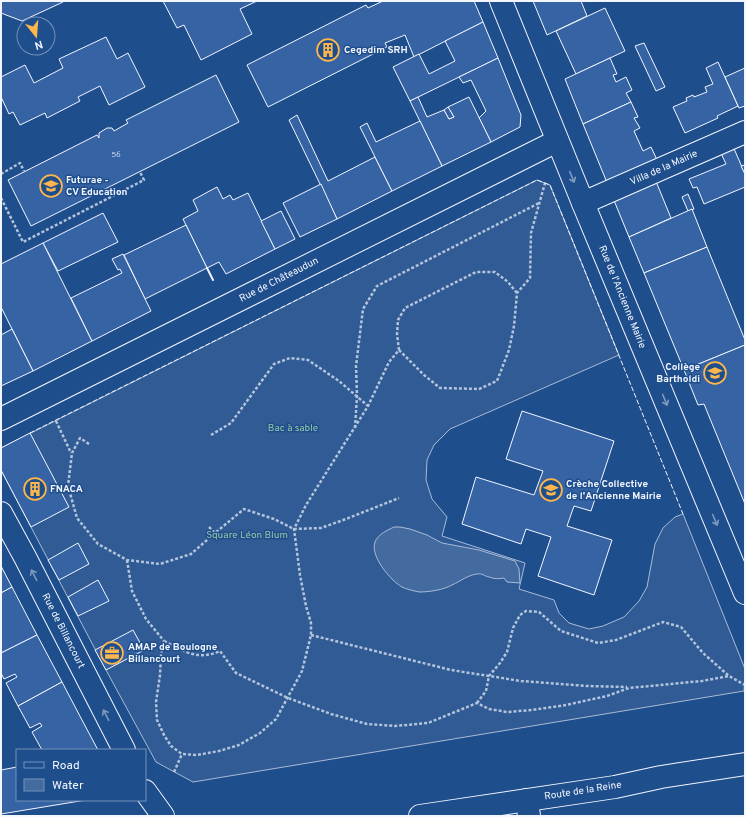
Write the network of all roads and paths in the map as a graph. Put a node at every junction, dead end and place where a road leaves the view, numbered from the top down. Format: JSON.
{"nodes":[{"id":1,"x":501,"y":1,"type":"edge"},
{"id":2,"x":745,"y":132,"type":"edge"},
{"id":3,"x":558,"y":141,"type":"junction"},
{"id":4,"x":24,"y":171,"type":"dead end"},
{"id":5,"x":140,"y":172,"type":"dead end"},
{"id":6,"x":1,"y":174,"type":"edge"},
{"id":7,"x":1,"y":198,"type":"edge"},
{"id":8,"x":539,"y":203,"type":"junction"},
{"id":9,"x":583,"y":203,"type":"junction"},
{"id":10,"x":516,"y":293,"type":"junction"},
{"id":11,"x":399,"y":350,"type":"junction"},
{"id":12,"x":357,"y":396,"type":"junction"},
{"id":13,"x":44,"y":397,"type":"junction"},
{"id":14,"x":368,"y":406,"type":"junction"},
{"id":15,"x":1,"y":419,"type":"edge"},
{"id":16,"x":355,"y":428,"type":"junction"},
{"id":17,"x":211,"y":435,"type":"dead end"},
{"id":18,"x":89,"y":444,"type":"dead end"},
{"id":19,"x":72,"y":453,"type":"junction"},
{"id":20,"x":399,"y":498,"type":"dead end"},
{"id":21,"x":1,"y":513,"type":"edge"},
{"id":22,"x":209,"y":527,"type":"dead end"},
{"id":23,"x":294,"y":529,"type":"junction"},
{"id":24,"x":214,"y":533,"type":"junction"},
{"id":25,"x":127,"y":560,"type":"junction"},
{"id":26,"x":745,"y":593,"type":"edge"},
{"id":27,"x":311,"y":635,"type":"junction"},
{"id":28,"x":164,"y":642,"type":"junction"},
{"id":29,"x":489,"y":676,"type":"junction"},
{"id":30,"x":729,"y":676,"type":"junction"},
{"id":31,"x":745,"y":685,"type":"edge"},
{"id":32,"x":629,"y":688,"type":"junction"},
{"id":33,"x":288,"y":698,"type":"junction"},
{"id":34,"x":477,"y":704,"type":"junction"},
{"id":35,"x":123,"y":749,"type":"edge"},
{"id":36,"x":182,"y":754,"type":"junction"},
{"id":37,"x":745,"y":764,"type":"edge"},
{"id":38,"x":174,"y":772,"type":"dead end"},
{"id":39,"x":146,"y":792,"type":"edge"},
{"id":40,"x":528,"y":808,"type":"edge"},
{"id":41,"x":163,"y":816,"type":"edge"},
{"id":42,"x":420,"y":816,"type":"edge"}],
"edges":[{"from":1,"to":3,"type":"street","name":"Rue de l'Ancienne Mairie"},
{"from":2,"to":9,"type":"street","name":"Villa de la Mairie"},
{"from":3,"to":8,"type":"path"},
{"from":3,"to":9,"type":"street","name":"Rue de l'Ancienne Mairie","one_way":true},
{"from":3,"to":13,"type":"street","name":"Rue de Châteaudun"},
{"from":4,"to":6,"type":"path"},
{"from":5,"to":7,"type":"path"},
{"from":8,"to":10,"type":"path"},
{"from":8,"to":12,"type":"path"},
{"from":9,"to":26,"type":"street","name":"Rue de l'Ancienne Mairie","one_way":true},
{"from":10,"to":11,"type":"path"},
{"from":10,"to":11,"type":"path"},
{"from":11,"to":14,"type":"path"},
{"from":12,"to":14,"type":"path"},
{"from":12,"to":16,"type":"path"},
{"from":12,"to":17,"type":"path"},
{"from":13,"to":15,"type":"street","name":"Rue de Châteaudun"},
{"from":13,"to":19,"type":"path"},
{"from":14,"to":16,"type":"path"},
{"from":16,"to":23,"type":"path"},
{"from":18,"to":19,"type":"path"},
{"from":19,"to":25,"type":"path"},
{"from":20,"to":23,"type":"path"},
{"from":35,"to":21,"type":"street","name":"Rue de Billancourt","one_way":true},
{"from":22,"to":24,"type":"path"},
{"from":23,"to":24,"type":"path"},
{"from":23,"to":27,"type":"path"},
{"from":24,"to":25,"type":"path"},
{"from":25,"to":28,"type":"path"},
{"from":27,"to":29,"type":"path"},
{"from":27,"to":33,"type":"path"},
{"from":28,"to":33,"type":"path"},
{"from":28,"to":36,"type":"path"},
{"from":29,"to":30,"type":"path"},
{"from":29,"to":32,"type":"path"},
{"from":29,"to":34,"type":"path"},
{"from":30,"to":31,"type":"path"},
{"from":30,"to":32,"type":"path"},
{"from":32,"to":34,"type":"path"},
{"from":33,"to":34,"type":"path"},
{"from":33,"to":36,"type":"path"},
{"from":36,"to":38,"type":"path"},
{"from":37,"to":40,"type":"street","name":"Route de la Reine"},
{"from":39,"to":41,"type":"street"},
{"from":40,"to":42,"type":"street","name":"Route de la Reine"}]}
